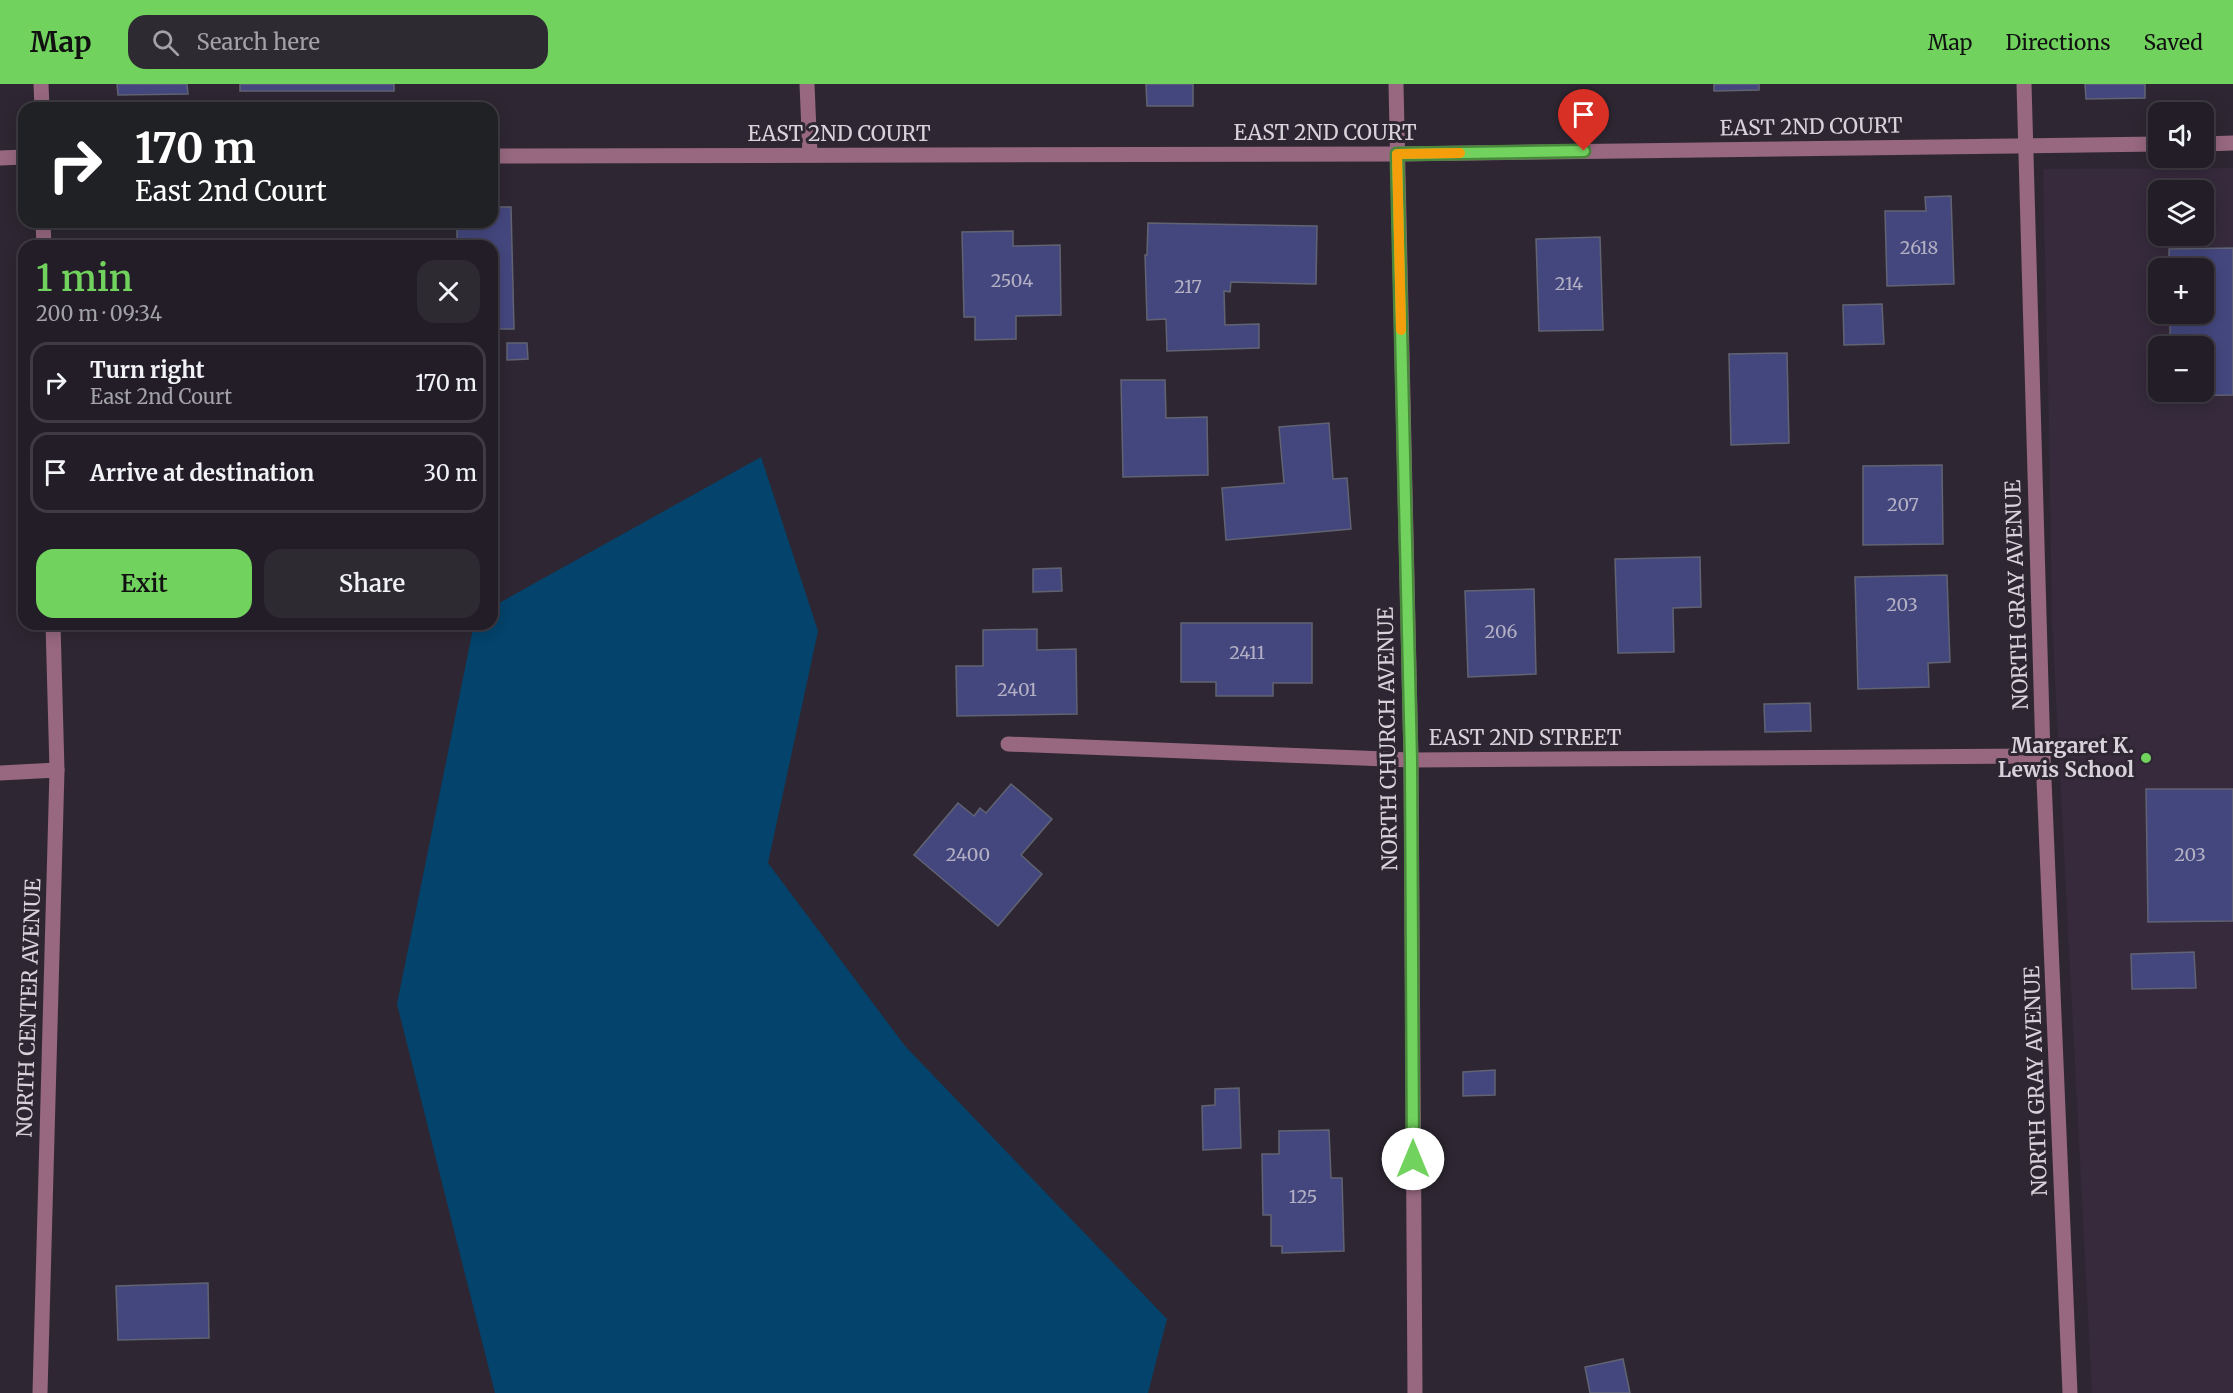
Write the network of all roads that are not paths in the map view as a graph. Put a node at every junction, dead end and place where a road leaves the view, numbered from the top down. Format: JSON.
{"nodes":[{"id":1,"x":41,"y":84,"type":"edge"},
{"id":2,"x":807,"y":84,"type":"edge"},
{"id":3,"x":1396,"y":84,"type":"edge"},
{"id":4,"x":2024,"y":84,"type":"edge"},
{"id":5,"x":42,"y":102,"type":"edge"},
{"id":6,"x":2233,"y":143,"type":"edge"},
{"id":7,"x":2148,"y":144,"type":"edge"},
{"id":8,"x":2214,"y":144,"type":"edge"},
{"id":9,"x":2026,"y":145,"type":"junction"},
{"id":10,"x":1397,"y":154,"type":"junction"},
{"id":11,"x":810,"y":155,"type":"junction"},
{"id":12,"x":498,"y":156,"type":"edge"},
{"id":13,"x":18,"y":157,"type":"edge"},
{"id":14,"x":0,"y":158,"type":"edge"},
{"id":15,"x":53,"y":630,"type":"edge"},
{"id":16,"x":1008,"y":744,"type":"dead end"},
{"id":17,"x":2043,"y":756,"type":"junction"},
{"id":18,"x":1411,"y":760,"type":"junction"},
{"id":19,"x":57,"y":770,"type":"junction"},
{"id":20,"x":0,"y":773,"type":"edge"},
{"id":21,"x":40,"y":1393,"type":"edge"},
{"id":22,"x":1415,"y":1393,"type":"edge"},
{"id":23,"x":2070,"y":1393,"type":"edge"}],
"edges":[{"from":1,"to":5,"type":"street"},
{"from":2,"to":11,"type":"street"},
{"from":3,"to":10,"type":"street","name":"NORTH CHURCH AVENUE"},
{"from":4,"to":9,"type":"street","name":"NORTH GRAY AVENUE"},
{"from":6,"to":8,"type":"street"},
{"from":7,"to":9,"type":"street","name":"EAST 2ND COURT"},
{"from":9,"to":10,"type":"street","name":"EAST 2ND COURT"},
{"from":9,"to":17,"type":"street","name":"NORTH GRAY AVENUE"},
{"from":10,"to":11,"type":"street","name":"EAST 2ND COURT"},
{"from":10,"to":18,"type":"street","name":"NORTH CHURCH AVENUE"},
{"from":11,"to":12,"type":"street","name":"EAST 2ND COURT"},
{"from":13,"to":14,"type":"street"},
{"from":15,"to":19,"type":"street","name":"NORTH CENTER AVENUE"},
{"from":16,"to":18,"type":"street","name":"EAST 2ND STREET"},
{"from":17,"to":18,"type":"street","name":"EAST 2ND STREET"},
{"from":17,"to":23,"type":"street","name":"NORTH GRAY AVENUE"},
{"from":18,"to":22,"type":"street","name":"NORTH CHURCH AVENUE"},
{"from":19,"to":20,"type":"street"},
{"from":19,"to":21,"type":"street","name":"NORTH CENTER AVENUE"}]}
